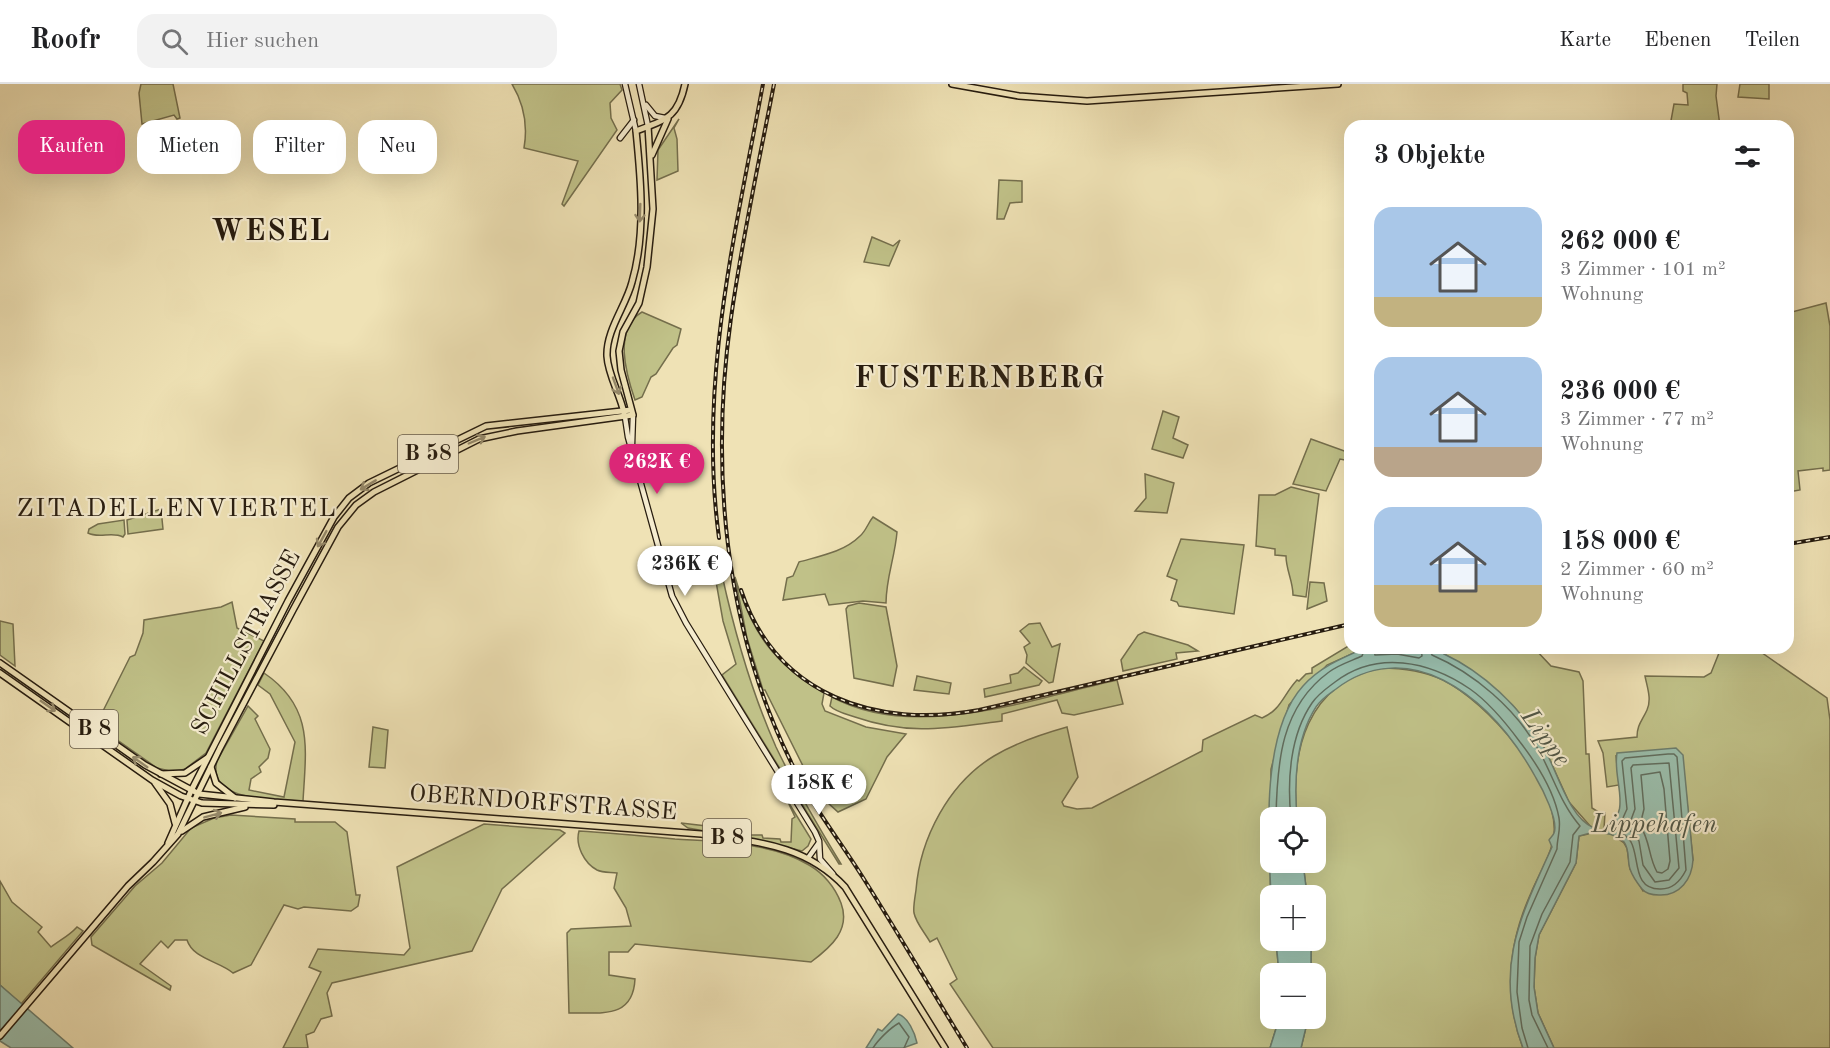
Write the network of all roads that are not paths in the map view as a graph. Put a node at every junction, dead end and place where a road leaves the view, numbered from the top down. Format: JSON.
{"nodes":[{"id":1,"x":625,"y":84,"type":"edge"},
{"id":2,"x":639,"y":84,"type":"edge"},
{"id":3,"x":685,"y":84,"type":"edge"},
{"id":4,"x":952,"y":84,"type":"edge"},
{"id":5,"x":1338,"y":84,"type":"edge"},
{"id":6,"x":645,"y":104,"type":"junction"},
{"id":7,"x":668,"y":119,"type":"junction"},
{"id":8,"x":634,"y":120,"type":"junction"},
{"id":9,"x":648,"y":126,"type":"junction"},
{"id":10,"x":636,"y":131,"type":"junction"},
{"id":11,"x":620,"y":138,"type":"dead end"},
{"id":12,"x":651,"y":157,"type":"junction"},
{"id":13,"x":627,"y":298,"type":"junction"},
{"id":14,"x":639,"y":303,"type":"junction"},
{"id":15,"x":632,"y":413,"type":"junction"},
{"id":16,"x":625,"y":414,"type":"junction"},
{"id":17,"x":517,"y":427,"type":"junction"},
{"id":18,"x":632,"y":446,"type":"junction"},
{"id":19,"x":301,"y":577,"type":"junction"},
{"id":20,"x":309,"y":581,"type":"junction"},
{"id":21,"x":0,"y":663,"type":"edge"},
{"id":22,"x":0,"y":673,"type":"edge"},
{"id":23,"x":242,"y":699,"type":"junction"},
{"id":24,"x":90,"y":726,"type":"junction"},
{"id":25,"x":84,"y":732,"type":"junction"},
{"id":26,"x":208,"y":757,"type":"junction"},
{"id":27,"x":211,"y":766,"type":"junction"},
{"id":28,"x":159,"y":774,"type":"junction"},
{"id":29,"x":152,"y":780,"type":"junction"},
{"id":30,"x":191,"y":791,"type":"junction"},
{"id":31,"x":199,"y":794,"type":"junction"},
{"id":32,"x":187,"y":799,"type":"junction"},
{"id":33,"x":237,"y":799,"type":"junction"},
{"id":34,"x":196,"y":802,"type":"junction"},
{"id":35,"x":252,"y":806,"type":"junction"},
{"id":36,"x":333,"y":807,"type":"junction"},
{"id":37,"x":175,"y":826,"type":"junction"},
{"id":38,"x":178,"y":834,"type":"junction"},
{"id":39,"x":818,"y":844,"type":"junction"},
{"id":40,"x":167,"y":846,"type":"junction"},
{"id":41,"x":808,"y":858,"type":"junction"},
{"id":42,"x":844,"y":887,"type":"junction"},
{"id":43,"x":0,"y":1036,"type":"edge"},
{"id":44,"x":945,"y":1048,"type":"edge"}],
"edges":[{"from":1,"to":8,"type":"main road"},
{"from":2,"to":6,"type":"main road"},
{"from":3,"to":7,"type":"main road"},
{"from":4,"to":5,"type":"main road"},
{"from":6,"to":7,"type":"main road"},
{"from":6,"to":9,"type":"main road"},
{"from":7,"to":9,"type":"main road"},
{"from":7,"to":12,"type":"main road"},
{"from":8,"to":10,"type":"main road"},
{"from":8,"to":11,"type":"main road"},
{"from":9,"to":10,"type":"main road"},
{"from":9,"to":12,"type":"main road"},
{"from":10,"to":13,"type":"main road","one_way":true},
{"from":12,"to":14,"type":"main road"},
{"from":13,"to":14,"type":"main road"},
{"from":13,"to":16,"type":"main road","one_way":true},
{"from":14,"to":15,"type":"main road"},
{"from":15,"to":16,"type":"main road","number":"B 58"},
{"from":15,"to":18,"type":"main road"},
{"from":16,"to":17,"type":"main road","number":"B 58"},
{"from":16,"to":18,"type":"main road"},
{"from":17,"to":19,"type":"main road","name":"SCHILLSTRASSE","number":"B 58","one_way":true},
{"from":20,"to":17,"type":"main road","name":"SCHILLSTRASSE","number":"B 58","one_way":true},
{"from":18,"to":39,"type":"main road"},
{"from":19,"to":20,"type":"main road"},
{"from":19,"to":23,"type":"main road","name":"SCHILLSTRASSE","number":"B 58"},
{"from":20,"to":23,"type":"main road","name":"SCHILLSTRASSE","number":"B 58"},
{"from":21,"to":24,"type":"main road","number":"B 8"},
{"from":22,"to":25,"type":"main road","number":"B 8","one_way":true},
{"from":23,"to":26,"type":"main road","name":"SCHILLSTRASSE","number":"B 58"},
{"from":23,"to":27,"type":"main road","name":"SCHILLSTRASSE","number":"B 58"},
{"from":24,"to":25,"type":"main road"},
{"from":28,"to":24,"type":"main road","number":"B 8","one_way":true},
{"from":25,"to":29,"type":"main road","number":"B 8"},
{"from":26,"to":28,"type":"main road"},
{"from":26,"to":30,"type":"main road","name":"SCHILLSTRASSE","number":"B 58"},
{"from":27,"to":31,"type":"main road","name":"SCHILLSTRASSE","number":"B 58"},
{"from":27,"to":33,"type":"main road"},
{"from":28,"to":30,"type":"main road","number":"B 8"},
{"from":29,"to":32,"type":"main road","number":"B 8"},
{"from":29,"to":37,"type":"main road"},
{"from":30,"to":31,"type":"main road","number":"B 8"},
{"from":30,"to":32,"type":"main road","name":"SCHILLSTRASSE","number":"B 58"},
{"from":31,"to":33,"type":"main road","name":"OBERNDORFSTRASSE","number":"B 8"},
{"from":31,"to":34,"type":"main road","name":"SCHILLSTRASSE","number":"B 58"},
{"from":32,"to":34,"type":"main road","number":"B 8"},
{"from":32,"to":37,"type":"main road","name":"SCHILLSTRASSE","number":"B 58"},
{"from":33,"to":36,"type":"main road","name":"OBERNDORFSTRASSE","number":"B 8"},
{"from":34,"to":35,"type":"main road","name":"OBERNDORFSTRASSE","number":"B 8"},
{"from":34,"to":38,"type":"main road","name":"SCHILLSTRASSE","number":"B 58"},
{"from":35,"to":36,"type":"main road","name":"OBERNDORFSTRASSE","number":"B 8"},
{"from":38,"to":35,"type":"main road","number":"B 8","one_way":true},
{"from":36,"to":41,"type":"main road","name":"OBERNDORFSTRASSE","number":"B 8"},
{"from":37,"to":40,"type":"main road","name":"SCHILLSTRASSE","number":"B 58"},
{"from":38,"to":40,"type":"main road","name":"SCHILLSTRASSE","number":"B 58"},
{"from":39,"to":41,"type":"main road"},
{"from":39,"to":42,"type":"main road"},
{"from":40,"to":43,"type":"main road","name":"SCHILLSTRASSE","number":"B 58"},
{"from":41,"to":42,"type":"main road","name":"OBERNDORFSTRASSE","number":"B 8"},
{"from":42,"to":44,"type":"main road","number":"B 8"}]}
